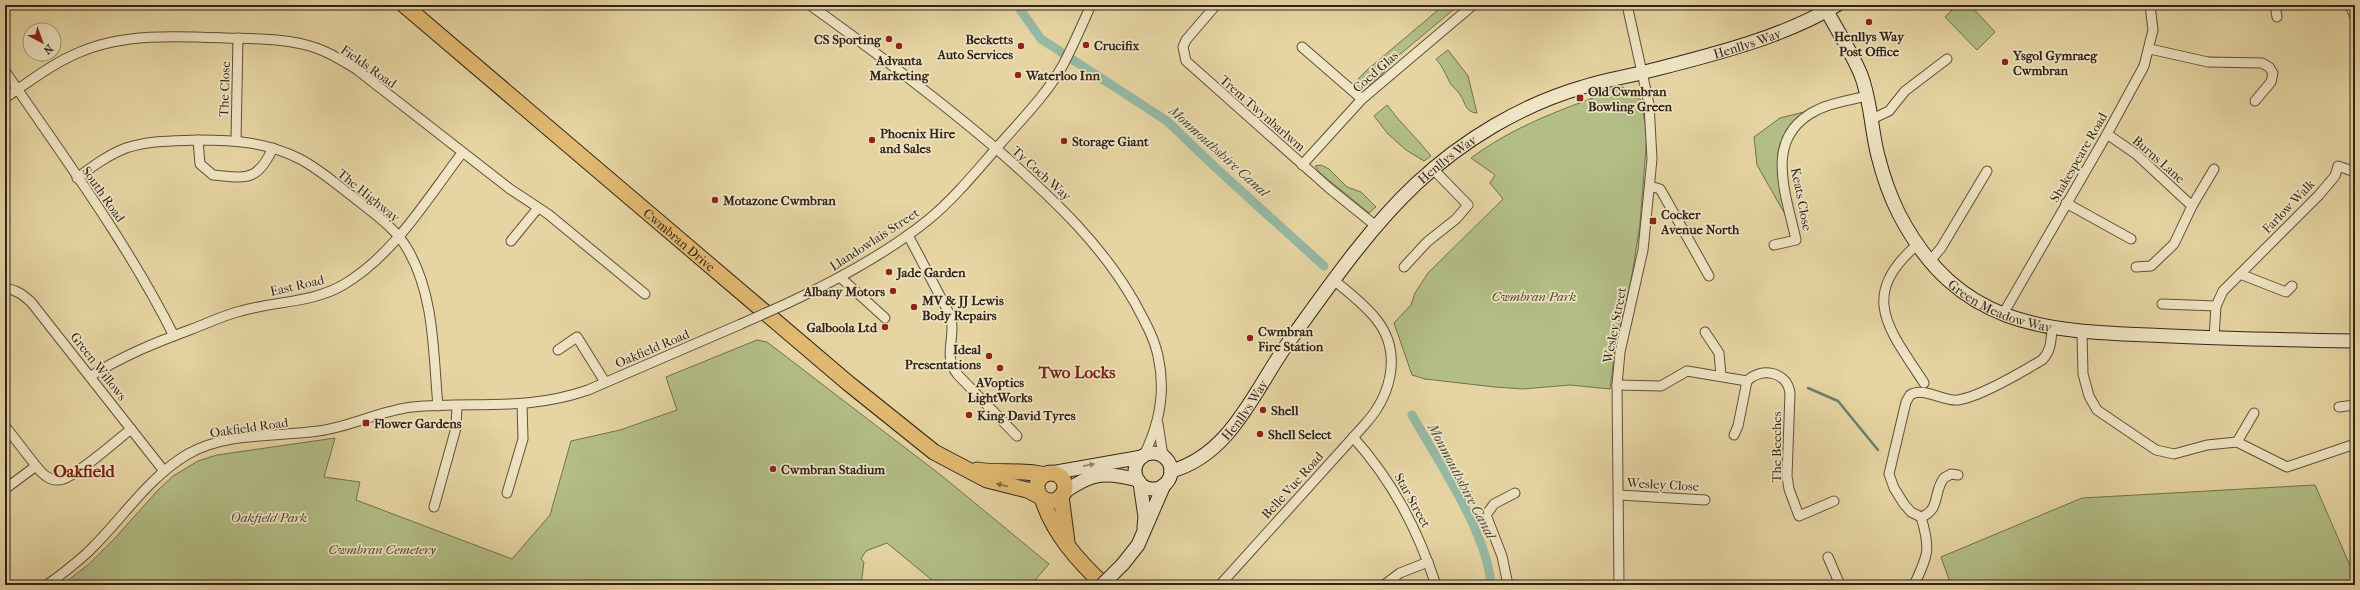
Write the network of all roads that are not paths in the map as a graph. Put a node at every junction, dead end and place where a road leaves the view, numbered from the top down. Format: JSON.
{"nodes":[{"id":1,"x":404,"y":5,"type":"edge"},
{"id":2,"x":810,"y":5,"type":"edge"},
{"id":3,"x":1091,"y":5,"type":"edge"},
{"id":4,"x":1216,"y":5,"type":"edge"},
{"id":5,"x":1473,"y":5,"type":"edge"},
{"id":6,"x":1627,"y":5,"type":"edge"},
{"id":7,"x":2150,"y":5,"type":"edge"},
{"id":8,"x":2275,"y":5,"type":"edge"},
{"id":9,"x":1832,"y":8,"type":"edge"},
{"id":10,"x":2277,"y":17,"type":"dead end"},
{"id":11,"x":238,"y":38,"type":"junction"},
{"id":12,"x":1302,"y":47,"type":"dead end"},
{"id":13,"x":2150,"y":49,"type":"junction"},
{"id":14,"x":1947,"y":59,"type":"dead end"},
{"id":15,"x":5,"y":72,"type":"edge"},
{"id":16,"x":1643,"y":72,"type":"junction"},
{"id":17,"x":17,"y":90,"type":"junction"},
{"id":18,"x":1867,"y":96,"type":"junction"},
{"id":19,"x":5,"y":98,"type":"edge"},
{"id":20,"x":1362,"y":99,"type":"junction"},
{"id":21,"x":2255,"y":101,"type":"dead end"},
{"id":22,"x":1872,"y":119,"type":"junction"},
{"id":23,"x":2107,"y":134,"type":"junction"},
{"id":24,"x":198,"y":140,"type":"junction"},
{"id":25,"x":236,"y":140,"type":"junction"},
{"id":26,"x":273,"y":148,"type":"junction"},
{"id":27,"x":996,"y":149,"type":"junction"},
{"id":28,"x":462,"y":153,"type":"junction"},
{"id":29,"x":1302,"y":165,"type":"junction"},
{"id":30,"x":1433,"y":169,"type":"junction"},
{"id":31,"x":2214,"y":169,"type":"dead end"},
{"id":32,"x":1987,"y":171,"type":"dead end"},
{"id":33,"x":2355,"y":172,"type":"edge"},
{"id":34,"x":77,"y":178,"type":"junction"},
{"id":35,"x":1650,"y":186,"type":"junction"},
{"id":36,"x":2066,"y":203,"type":"junction"},
{"id":37,"x":2192,"y":206,"type":"junction"},
{"id":38,"x":538,"y":208,"type":"junction"},
{"id":39,"x":1376,"y":226,"type":"junction"},
{"id":40,"x":908,"y":235,"type":"junction"},
{"id":41,"x":398,"y":237,"type":"junction"},
{"id":42,"x":2131,"y":239,"type":"dead end"},
{"id":43,"x":511,"y":241,"type":"dead end"},
{"id":44,"x":1774,"y":245,"type":"dead end"},
{"id":45,"x":1917,"y":245,"type":"junction"},
{"id":46,"x":1930,"y":261,"type":"junction"},
{"id":47,"x":1404,"y":267,"type":"dead end"},
{"id":48,"x":2136,"y":267,"type":"dead end"},
{"id":49,"x":2240,"y":274,"type":"junction"},
{"id":50,"x":1709,"y":276,"type":"dead end"},
{"id":51,"x":840,"y":277,"type":"junction"},
{"id":52,"x":1335,"y":281,"type":"junction"},
{"id":53,"x":2292,"y":286,"type":"dead end"},
{"id":54,"x":5,"y":289,"type":"edge"},
{"id":55,"x":645,"y":294,"type":"dead end"},
{"id":56,"x":788,"y":303,"type":"joint"},
{"id":57,"x":2162,"y":304,"type":"dead end"},
{"id":58,"x":2216,"y":306,"type":"junction"},
{"id":59,"x":2003,"y":314,"type":"junction"},
{"id":60,"x":885,"y":318,"type":"dead end"},
{"id":61,"x":2052,"y":329,"type":"junction"},
{"id":62,"x":1705,"y":332,"type":"dead end"},
{"id":63,"x":2082,"y":333,"type":"junction"},
{"id":64,"x":174,"y":336,"type":"junction"},
{"id":65,"x":2214,"y":338,"type":"junction"},
{"id":66,"x":2355,"y":341,"type":"edge"},
{"id":67,"x":558,"y":350,"type":"dead end"},
{"id":68,"x":91,"y":376,"type":"junction"},
{"id":69,"x":1721,"y":376,"type":"junction"},
{"id":70,"x":1747,"y":381,"type":"junction"},
{"id":71,"x":605,"y":382,"type":"junction"},
{"id":72,"x":1924,"y":382,"type":"dead end"},
{"id":73,"x":1617,"y":385,"type":"junction"},
{"id":74,"x":522,"y":404,"type":"junction"},
{"id":75,"x":2355,"y":405,"type":"edge"},
{"id":76,"x":438,"y":406,"type":"junction"},
{"id":77,"x":457,"y":406,"type":"junction"},
{"id":78,"x":2339,"y":407,"type":"dead end"},
{"id":79,"x":2254,"y":413,"type":"dead end"},
{"id":80,"x":1158,"y":424,"type":"junction"},
{"id":81,"x":5,"y":426,"type":"edge"},
{"id":82,"x":131,"y":429,"type":"junction"},
{"id":83,"x":1734,"y":435,"type":"dead end"},
{"id":84,"x":1017,"y":436,"type":"dead end"},
{"id":85,"x":1353,"y":437,"type":"junction"},
{"id":86,"x":2237,"y":442,"type":"junction"},
{"id":87,"x":2355,"y":444,"type":"edge"},
{"id":88,"x":1143,"y":456,"type":"junction"},
{"id":89,"x":1163,"y":456,"type":"junction"},
{"id":90,"x":36,"y":466,"type":"junction"},
{"id":91,"x":961,"y":466,"type":"junction"},
{"id":92,"x":164,"y":471,"type":"junction"},
{"id":93,"x":1171,"y":471,"type":"junction"},
{"id":94,"x":1048,"y":474,"type":"junction"},
{"id":95,"x":1958,"y":475,"type":"dead end"},
{"id":96,"x":1139,"y":481,"type":"junction"},
{"id":97,"x":1164,"y":485,"type":"junction"},
{"id":98,"x":5,"y":489,"type":"edge"},
{"id":99,"x":507,"y":493,"type":"dead end"},
{"id":100,"x":1515,"y":493,"type":"dead end"},
{"id":101,"x":1062,"y":495,"type":"junction"},
{"id":102,"x":1619,"y":495,"type":"junction"},
{"id":103,"x":1041,"y":497,"type":"junction"},
{"id":104,"x":1705,"y":500,"type":"dead end"},
{"id":105,"x":1834,"y":501,"type":"dead end"},
{"id":106,"x":434,"y":507,"type":"dead end"},
{"id":107,"x":1921,"y":517,"type":"junction"},
{"id":108,"x":1144,"y":530,"type":"junction"},
{"id":109,"x":1069,"y":546,"type":"junction"},
{"id":110,"x":1828,"y":557,"type":"dead end"},
{"id":111,"x":1428,"y":562,"type":"junction"},
{"id":112,"x":47,"y":585,"type":"edge"},
{"id":113,"x":1103,"y":585,"type":"edge"},
{"id":114,"x":1220,"y":585,"type":"edge"},
{"id":115,"x":1384,"y":585,"type":"edge"},
{"id":116,"x":1436,"y":585,"type":"edge"},
{"id":117,"x":1508,"y":585,"type":"edge"},
{"id":118,"x":1619,"y":585,"type":"edge"},
{"id":119,"x":1840,"y":585,"type":"edge"},
{"id":120,"x":1914,"y":585,"type":"edge"}],
"edges":[{"from":1,"to":91,"type":"main road","name":"Cwmbran Drive"},
{"from":2,"to":27,"type":"street","name":"Ty Coch Way"},
{"from":3,"to":27,"type":"street","name":"Llandowlais Street"},
{"from":4,"to":29,"type":"street","name":"Trem Twynbarlwm"},
{"from":5,"to":20,"type":"street","name":"Coed Glas"},
{"from":6,"to":16,"type":"street","name":"Wesley Street"},
{"from":7,"to":13,"type":"street","name":"Shakespeare Road"},
{"from":8,"to":10,"type":"street"},
{"from":9,"to":16,"type":"street","name":"Henllys Way"},
{"from":9,"to":18,"type":"street","name":"Green Meadow Way"},
{"from":11,"to":17,"type":"street","name":"Fields Road"},
{"from":11,"to":25,"type":"street","name":"The Close"},
{"from":11,"to":28,"type":"street","name":"Fields Road"},
{"from":12,"to":20,"type":"street"},
{"from":13,"to":21,"type":"street"},
{"from":13,"to":23,"type":"street","name":"Shakespeare Road"},
{"from":14,"to":22,"type":"street"},
{"from":15,"to":17,"type":"street","name":"South Road"},
{"from":16,"to":30,"type":"street","name":"Henllys Way"},
{"from":16,"to":35,"type":"street","name":"Wesley Street"},
{"from":17,"to":19,"type":"street","name":"Fields Road"},
{"from":17,"to":34,"type":"street","name":"South Road"},
{"from":18,"to":22,"type":"street","name":"Green Meadow Way"},
{"from":18,"to":44,"type":"street","name":"Keats Close"},
{"from":20,"to":29,"type":"street","name":"Coed Glas"},
{"from":22,"to":45,"type":"street","name":"Green Meadow Way"},
{"from":23,"to":36,"type":"street","name":"Shakespeare Road"},
{"from":23,"to":37,"type":"street","name":"Burns Lane"},
{"from":24,"to":25,"type":"street","name":"The Highway"},
{"from":24,"to":26,"type":"street"},
{"from":24,"to":34,"type":"street","name":"The Highway"},
{"from":25,"to":26,"type":"street","name":"The Highway"},
{"from":26,"to":41,"type":"street","name":"The Highway"},
{"from":27,"to":40,"type":"street","name":"Llandowlais Street"},
{"from":27,"to":80,"type":"street","name":"Ty Coch Way"},
{"from":28,"to":38,"type":"street","name":"Fields Road"},
{"from":28,"to":41,"type":"street","name":"East Road"},
{"from":29,"to":39,"type":"street","name":"Trem Twynbarlwm"},
{"from":30,"to":39,"type":"street","name":"Henllys Way"},
{"from":30,"to":47,"type":"street"},
{"from":31,"to":37,"type":"street","name":"Burns Lane"},
{"from":32,"to":46,"type":"street"},
{"from":33,"to":49,"type":"street","name":"Farlow Walk"},
{"from":34,"to":64,"type":"street","name":"South Road"},
{"from":35,"to":50,"type":"street"},
{"from":35,"to":73,"type":"street","name":"Wesley Street"},
{"from":36,"to":42,"type":"street"},
{"from":36,"to":59,"type":"street","name":"Shakespeare Road"},
{"from":37,"to":48,"type":"street","name":"Burns Lane"},
{"from":38,"to":43,"type":"street"},
{"from":38,"to":55,"type":"street","name":"Fields Road"},
{"from":39,"to":52,"type":"street","name":"Henllys Way"},
{"from":40,"to":51,"type":"street","name":"Llandowlais Street"},
{"from":40,"to":84,"type":"street"},
{"from":41,"to":64,"type":"street","name":"East Road"},
{"from":41,"to":76,"type":"street","name":"The Highway"},
{"from":45,"to":46,"type":"street","name":"Green Meadow Way"},
{"from":45,"to":72,"type":"street"},
{"from":46,"to":59,"type":"street","name":"Green Meadow Way"},
{"from":49,"to":53,"type":"street"},
{"from":49,"to":58,"type":"street","name":"Farlow Walk"},
{"from":51,"to":56,"type":"street","name":"Llandowlais Street"},
{"from":51,"to":60,"type":"street"},
{"from":52,"to":85,"type":"street","name":"Belle Vue Road"},
{"from":52,"to":93,"type":"street","name":"Henllys Way"},
{"from":54,"to":68,"type":"street","name":"Green Willows"},
{"from":56,"to":71,"type":"street","name":"Oakfield Road","bridge":true},
{"from":57,"to":58,"type":"street"},
{"from":58,"to":65,"type":"street","name":"Farlow Walk"},
{"from":59,"to":61,"type":"street","name":"Green Meadow Way"},
{"from":61,"to":63,"type":"street","name":"Green Meadow Way"},
{"from":61,"to":107,"type":"street"},
{"from":62,"to":69,"type":"street"},
{"from":63,"to":65,"type":"street","name":"Green Meadow Way"},
{"from":63,"to":86,"type":"street"},
{"from":64,"to":68,"type":"street","name":"East Road"},
{"from":65,"to":66,"type":"street","name":"Green Meadow Way"},
{"from":67,"to":71,"type":"street"},
{"from":68,"to":82,"type":"street","name":"Green Willows"},
{"from":69,"to":70,"type":"street"},
{"from":69,"to":73,"type":"street"},
{"from":70,"to":83,"type":"street"},
{"from":70,"to":105,"type":"street","name":"The Beeches"},
{"from":71,"to":74,"type":"street","name":"Oakfield Road"},
{"from":73,"to":102,"type":"street","name":"Wesley Street"},
{"from":74,"to":77,"type":"street","name":"Oakfield Road"},
{"from":74,"to":99,"type":"street"},
{"from":75,"to":78,"type":"street"},
{"from":76,"to":77,"type":"street","name":"Oakfield Road"},
{"from":76,"to":92,"type":"street","name":"Oakfield Road"},
{"from":77,"to":106,"type":"street"},
{"from":79,"to":86,"type":"street"},
{"from":80,"to":88,"type":"street","name":"Ty Coch Way"},
{"from":80,"to":89,"type":"street","name":"Ty Coch Way"},
{"from":81,"to":90,"type":"street"},
{"from":82,"to":90,"type":"street"},
{"from":82,"to":92,"type":"street","name":"Green Willows"},
{"from":85,"to":111,"type":"street","name":"Star Street"},
{"from":85,"to":114,"type":"street","name":"Belle Vue Road"},
{"from":86,"to":87,"type":"street"},
{"from":88,"to":89,"type":"street"},
{"from":94,"to":88,"type":"street","one_way":true},
{"from":88,"to":96,"type":"street"},
{"from":89,"to":93,"type":"street"},
{"from":90,"to":98,"type":"street"},
{"from":91,"to":94,"type":"main road"},
{"from":103,"to":91,"type":"main road","one_way":true},
{"from":92,"to":112,"type":"street","name":"Oakfield Road"},
{"from":93,"to":97,"type":"street"},
{"from":94,"to":101,"type":"main road"},
{"from":94,"to":103,"type":"main road"},
{"from":95,"to":107,"type":"street"},
{"from":96,"to":97,"type":"street"},
{"from":96,"to":101,"type":"street"},
{"from":96,"to":108,"type":"street"},
{"from":97,"to":108,"type":"street"},
{"from":100,"to":117,"type":"street"},
{"from":101,"to":103,"type":"main road"},
{"from":101,"to":109,"type":"main road"},
{"from":102,"to":104,"type":"street","name":"Wesley Close"},
{"from":102,"to":118,"type":"street","name":"Wesley Street"},
{"from":103,"to":109,"type":"main road"},
{"from":107,"to":120,"type":"street"},
{"from":108,"to":113,"type":"street","bridge":true},
{"from":109,"to":113,"type":"main road"},
{"from":110,"to":119,"type":"street"},
{"from":111,"to":115,"type":"street"},
{"from":111,"to":116,"type":"street","name":"Star Street"}]}
